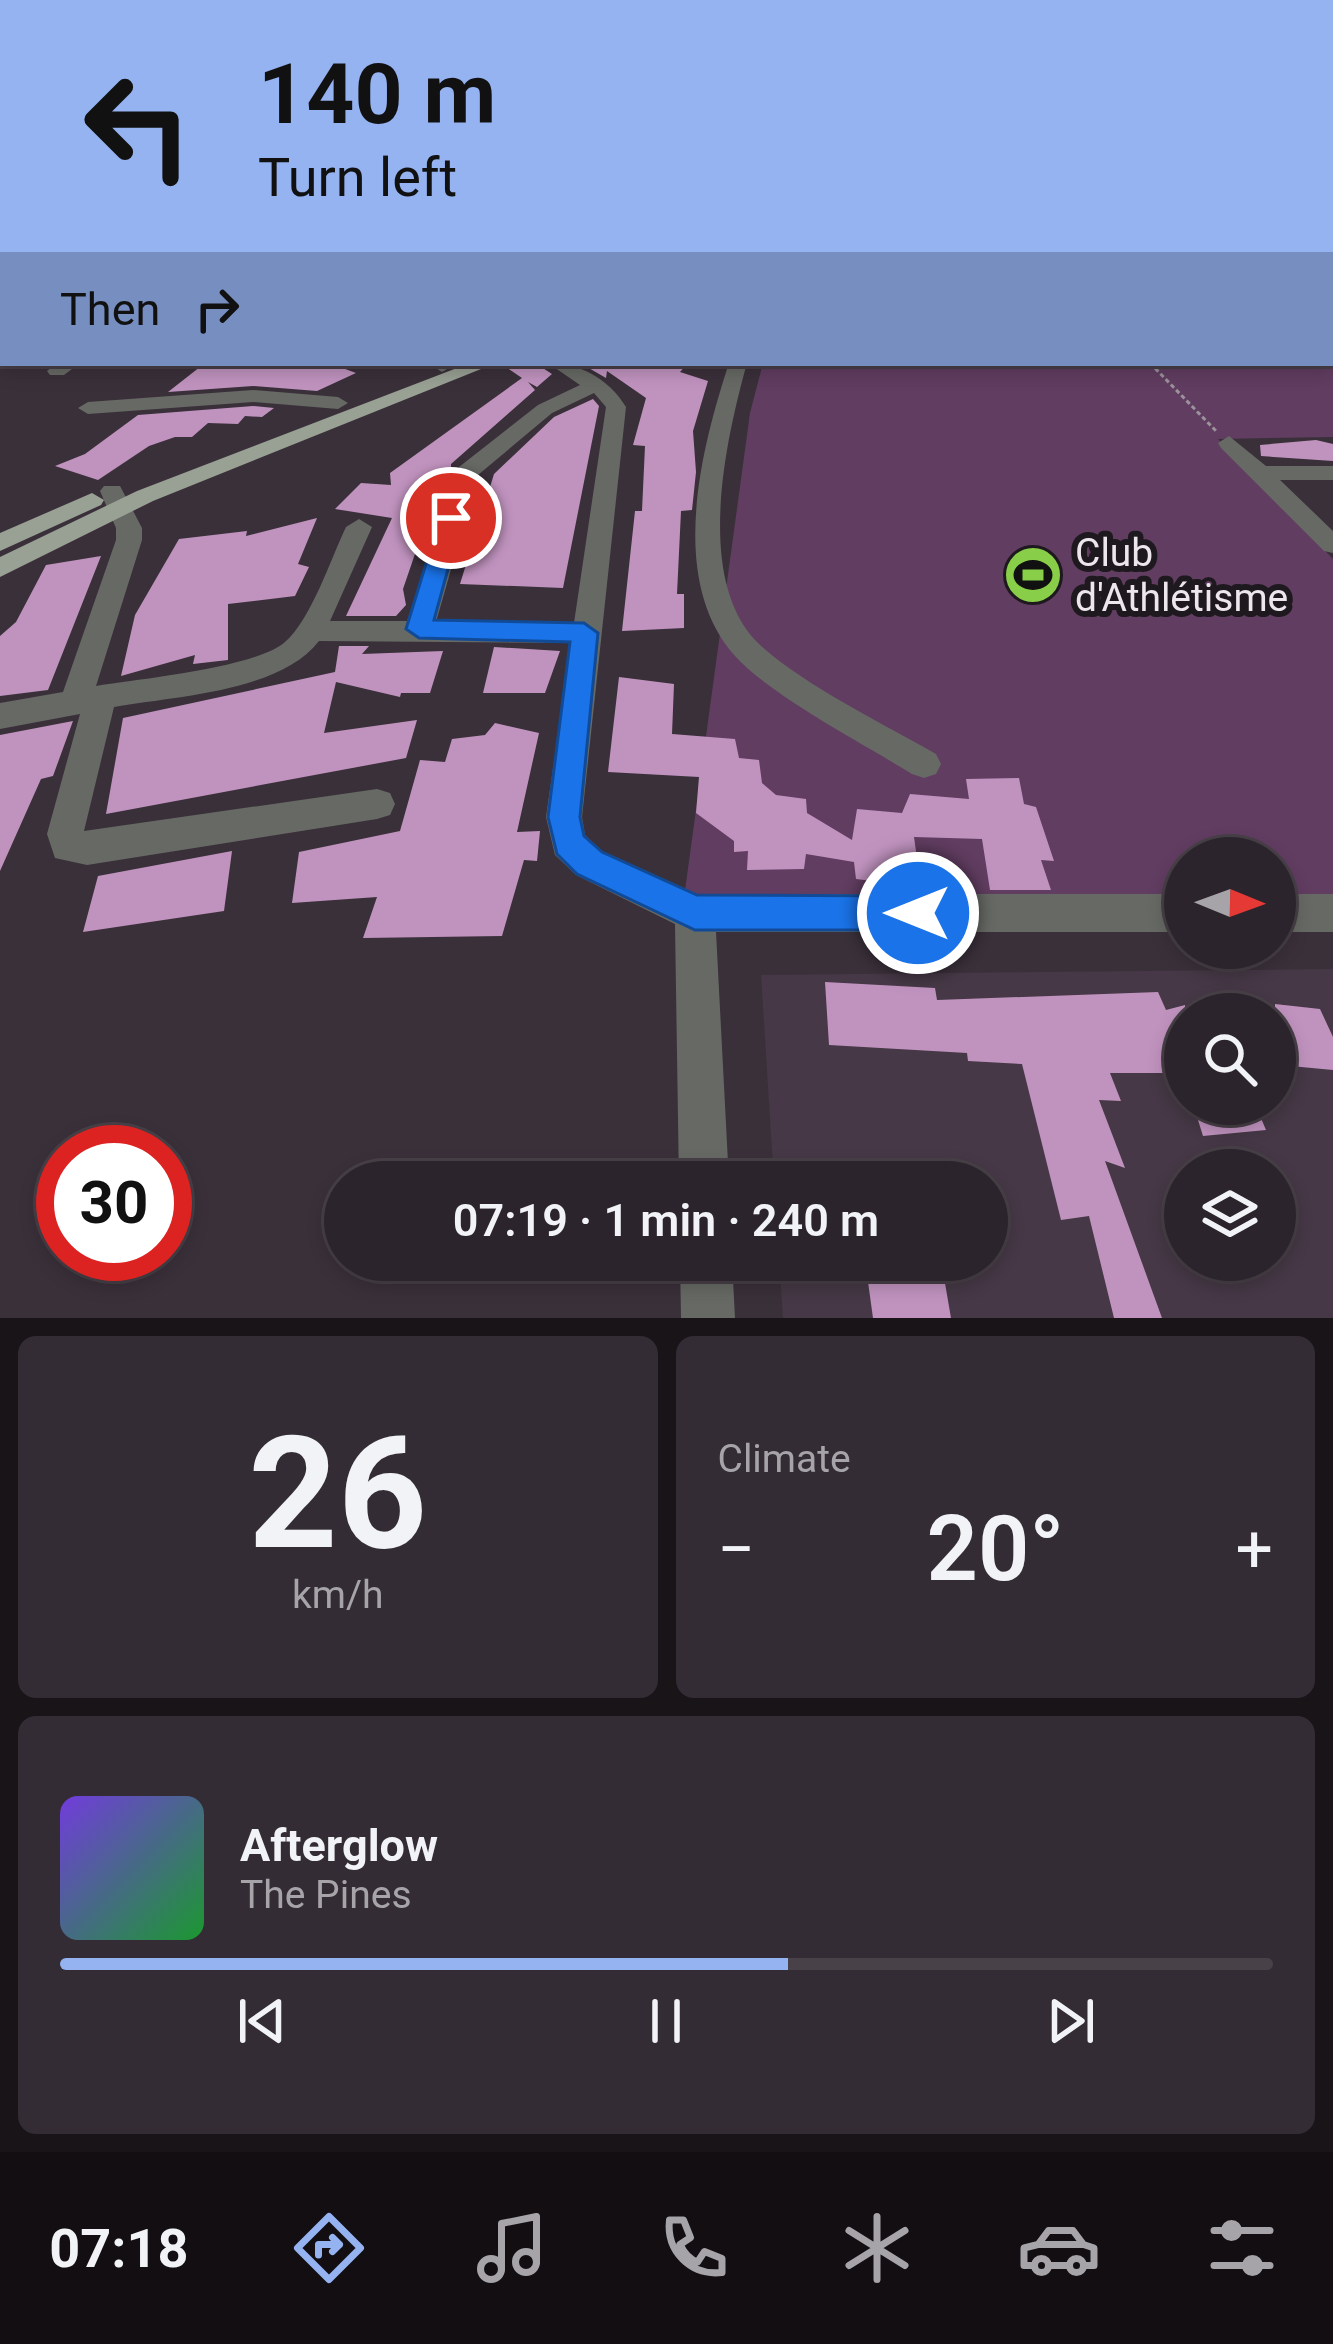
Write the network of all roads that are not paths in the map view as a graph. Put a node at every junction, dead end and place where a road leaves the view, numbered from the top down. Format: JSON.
{"nodes":[{"id":1,"x":439,"y":366,"type":"edge"},
{"id":2,"x":479,"y":366,"type":"edge"},
{"id":3,"x":562,"y":366,"type":"edge"},
{"id":4,"x":737,"y":366,"type":"edge"},
{"id":5,"x":595,"y":385,"type":"junction"},
{"id":6,"x":338,"y":403,"type":"junction"},
{"id":7,"x":88,"y":408,"type":"dead end"},
{"id":8,"x":1228,"y":443,"type":"road end"},
{"id":9,"x":1259,"y":473,"type":"junction"},
{"id":10,"x":1333,"y":473,"type":"edge"},
{"id":11,"x":117,"y":499,"type":"junction"},
{"id":12,"x":359,"y":527,"type":"dead end"},
{"id":13,"x":1329,"y":536,"type":"edge"},
{"id":14,"x":0,"y":543,"type":"edge"},
{"id":15,"x":0,"y":568,"type":"edge"},
{"id":16,"x":419,"y":629,"type":"junction"},
{"id":17,"x":310,"y":631,"type":"junction"},
{"id":18,"x":584,"y":633,"type":"junction"},
{"id":19,"x":87,"y":700,"type":"junction"},
{"id":20,"x":0,"y":716,"type":"edge"},
{"id":21,"x":924,"y":764,"type":"dead end"},
{"id":22,"x":377,"y":804,"type":"dead end"},
{"id":23,"x":695,"y":913,"type":"junction"},
{"id":24,"x":1164,"y":913,"type":"edge"},
{"id":25,"x":1296,"y":913,"type":"edge"},
{"id":26,"x":1333,"y":913,"type":"edge"},
{"id":27,"x":703,"y":1161,"type":"edge"},
{"id":28,"x":707,"y":1281,"type":"edge"},
{"id":29,"x":708,"y":1318,"type":"edge"}],
"edges":[{"from":1,"to":6,"type":"main road"},
{"from":2,"to":11,"type":"main road"},
{"from":3,"to":5,"type":"street"},
{"from":4,"to":21,"type":"street"},
{"from":5,"to":16,"type":"street"},
{"from":5,"to":18,"type":"street"},
{"from":6,"to":7,"type":"street"},
{"from":6,"to":11,"type":"main road"},
{"from":8,"to":9,"type":"street"},
{"from":9,"to":10,"type":"street"},
{"from":9,"to":13,"type":"street"},
{"from":11,"to":14,"type":"main road"},
{"from":11,"to":15,"type":"main road"},
{"from":11,"to":19,"type":"street"},
{"from":12,"to":17,"type":"street"},
{"from":16,"to":17,"type":"street"},
{"from":16,"to":18,"type":"street"},
{"from":17,"to":19,"type":"street"},
{"from":18,"to":23,"type":"street"},
{"from":19,"to":20,"type":"street"},
{"from":19,"to":22,"type":"street"},
{"from":23,"to":24,"type":"street"},
{"from":23,"to":27,"type":"street"},
{"from":25,"to":26,"type":"street"},
{"from":28,"to":29,"type":"street"}]}
